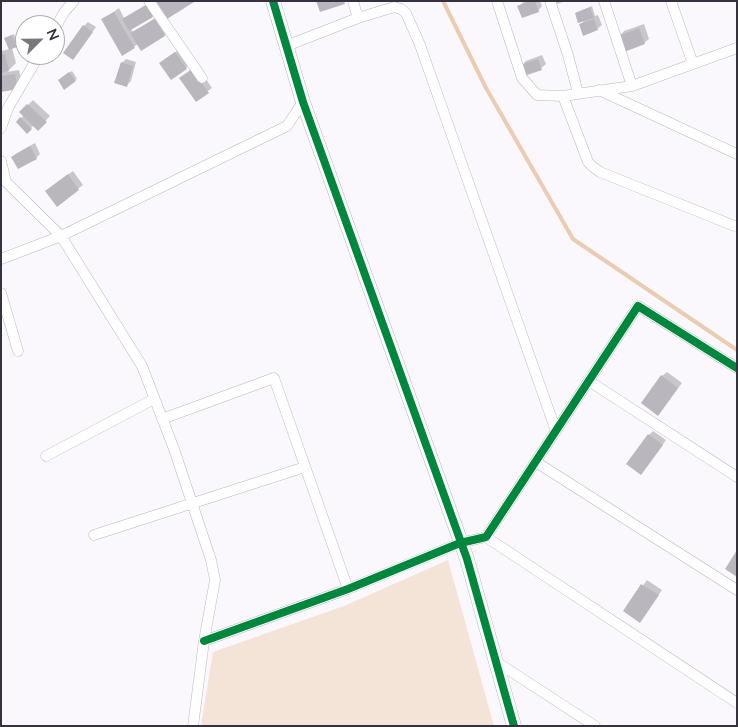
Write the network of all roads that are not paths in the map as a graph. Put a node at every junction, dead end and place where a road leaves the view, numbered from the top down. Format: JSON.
{"nodes":[{"id":1,"x":74,"y":1,"type":"edge"},
{"id":2,"x":148,"y":1,"type":"edge"},
{"id":3,"x":273,"y":1,"type":"edge"},
{"id":4,"x":353,"y":1,"type":"edge"},
{"id":5,"x":497,"y":1,"type":"edge"},
{"id":6,"x":550,"y":1,"type":"edge"},
{"id":7,"x":604,"y":1,"type":"edge"},
{"id":8,"x":672,"y":1,"type":"edge"},
{"id":9,"x":63,"y":15,"type":"edge"},
{"id":10,"x":358,"y":18,"type":"junction"},
{"id":11,"x":286,"y":46,"type":"junction"},
{"id":12,"x":737,"y":48,"type":"edge"},
{"id":13,"x":693,"y":64,"type":"junction"},
{"id":14,"x":33,"y":65,"type":"edge"},
{"id":15,"x":202,"y":78,"type":"dead end"},
{"id":16,"x":632,"y":86,"type":"junction"},
{"id":17,"x":599,"y":90,"type":"junction"},
{"id":18,"x":578,"y":93,"type":"junction"},
{"id":19,"x":563,"y":96,"type":"junction"},
{"id":20,"x":303,"y":102,"type":"junction"},
{"id":21,"x":1,"y":128,"type":"edge"},
{"id":22,"x":737,"y":154,"type":"edge"},
{"id":23,"x":1,"y":162,"type":"edge"},
{"id":24,"x":737,"y":227,"type":"edge"},
{"id":25,"x":61,"y":236,"type":"junction"},
{"id":26,"x":1,"y":259,"type":"edge"},
{"id":27,"x":1,"y":293,"type":"edge"},
{"id":28,"x":18,"y":351,"type":"dead end"},
{"id":29,"x":737,"y":368,"type":"edge"},
{"id":30,"x":589,"y":381,"type":"junction"},
{"id":31,"x":154,"y":399,"type":"junction"},
{"id":32,"x":162,"y":419,"type":"junction"},
{"id":33,"x":556,"y":431,"type":"junction"},
{"id":34,"x":46,"y":456,"type":"dead end"},
{"id":35,"x":536,"y":462,"type":"junction"},
{"id":36,"x":305,"y":467,"type":"junction"},
{"id":37,"x":737,"y":477,"type":"edge"},
{"id":38,"x":192,"y":503,"type":"junction"},
{"id":39,"x":94,"y":535,"type":"dead end"},
{"id":40,"x":486,"y":537,"type":"junction"},
{"id":41,"x":460,"y":544,"type":"junction"},
{"id":42,"x":348,"y":589,"type":"junction"},
{"id":43,"x":737,"y":590,"type":"edge"},
{"id":44,"x":204,"y":640,"type":"junction"},
{"id":45,"x":495,"y":661,"type":"junction"},
{"id":46,"x":737,"y":703,"type":"edge"},
{"id":47,"x":193,"y":726,"type":"edge"},
{"id":48,"x":514,"y":726,"type":"edge"},
{"id":49,"x":595,"y":726,"type":"edge"}],
"edges":[{"from":1,"to":9,"type":"street"},
{"from":2,"to":15,"type":"street"},
{"from":3,"to":11,"type":"street"},
{"from":4,"to":10,"type":"street"},
{"from":5,"to":19,"type":"street"},
{"from":6,"to":18,"type":"street"},
{"from":7,"to":16,"type":"street"},
{"from":8,"to":13,"type":"street"},
{"from":10,"to":11,"type":"street"},
{"from":10,"to":33,"type":"street"},
{"from":11,"to":20,"type":"street"},
{"from":12,"to":13,"type":"street"},
{"from":13,"to":16,"type":"street"},
{"from":14,"to":21,"type":"street"},
{"from":16,"to":17,"type":"street"},
{"from":17,"to":18,"type":"street"},
{"from":17,"to":22,"type":"street"},
{"from":18,"to":19,"type":"street"},
{"from":19,"to":24,"type":"street"},
{"from":20,"to":25,"type":"street"},
{"from":20,"to":41,"type":"street"},
{"from":23,"to":25,"type":"street"},
{"from":25,"to":26,"type":"street"},
{"from":25,"to":31,"type":"street"},
{"from":27,"to":28,"type":"street"},
{"from":29,"to":30,"type":"street"},
{"from":30,"to":33,"type":"street"},
{"from":30,"to":37,"type":"street"},
{"from":31,"to":32,"type":"street"},
{"from":31,"to":34,"type":"street"},
{"from":32,"to":36,"type":"street"},
{"from":32,"to":38,"type":"street"},
{"from":33,"to":35,"type":"street"},
{"from":35,"to":40,"type":"street"},
{"from":35,"to":43,"type":"street"},
{"from":36,"to":38,"type":"street"},
{"from":36,"to":42,"type":"street"},
{"from":38,"to":39,"type":"street"},
{"from":38,"to":44,"type":"street"},
{"from":40,"to":41,"type":"street"},
{"from":40,"to":46,"type":"street"},
{"from":41,"to":42,"type":"street"},
{"from":41,"to":45,"type":"street"},
{"from":42,"to":44,"type":"street"},
{"from":44,"to":47,"type":"street"},
{"from":45,"to":48,"type":"street"},
{"from":45,"to":49,"type":"street"}]}
